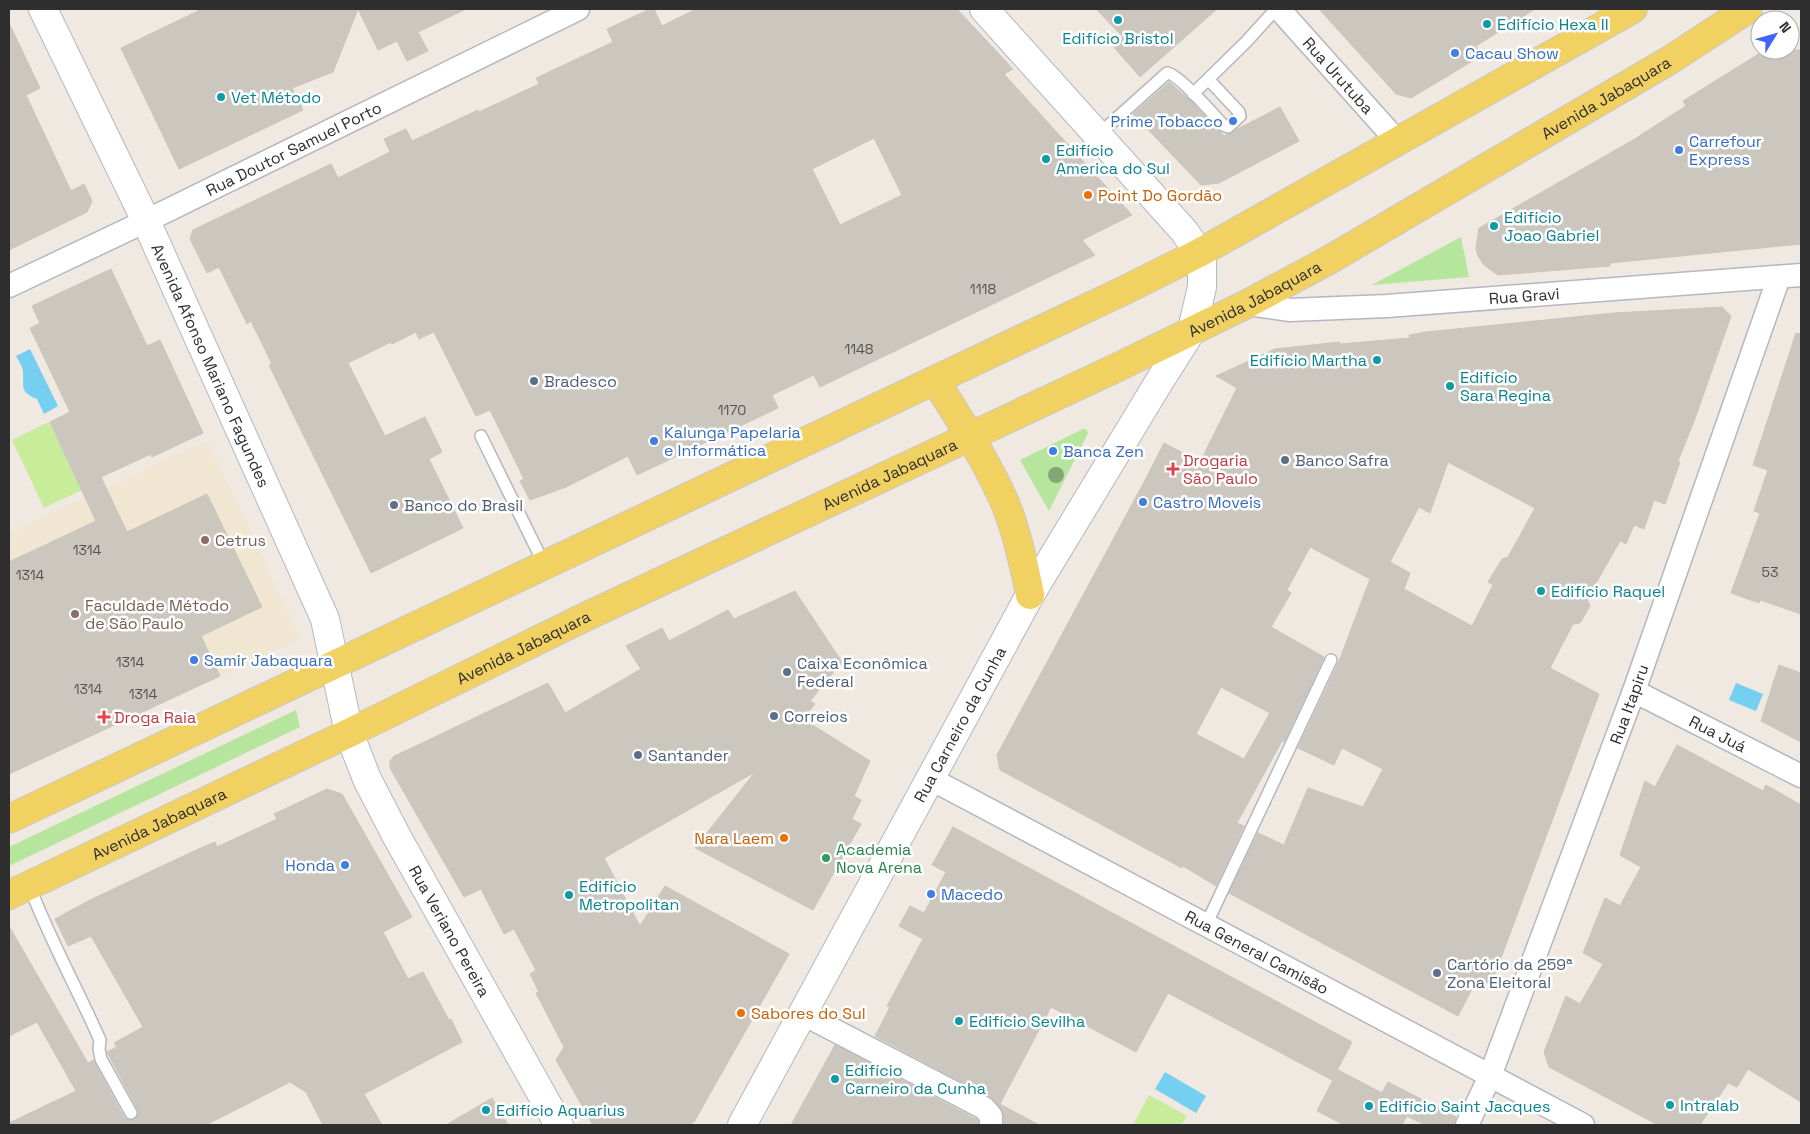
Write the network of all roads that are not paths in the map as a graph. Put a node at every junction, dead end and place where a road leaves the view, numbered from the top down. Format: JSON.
{"nodes":[{"id":1,"x":43,"y":9,"type":"edge"},
{"id":2,"x":578,"y":9,"type":"edge"},
{"id":3,"x":984,"y":9,"type":"edge"},
{"id":4,"x":1278,"y":9,"type":"edge"},
{"id":5,"x":1633,"y":9,"type":"edge"},
{"id":6,"x":1748,"y":9,"type":"edge"},
{"id":7,"x":1208,"y":79,"type":"junction"},
{"id":8,"x":1193,"y":94,"type":"junction"},
{"id":9,"x":1098,"y":134,"type":"junction"},
{"id":10,"x":1398,"y":142,"type":"junction"},
{"id":11,"x":146,"y":221,"type":"junction"},
{"id":12,"x":1199,"y":253,"type":"junction"},
{"id":13,"x":1801,"y":275,"type":"edge"},
{"id":14,"x":1779,"y":277,"type":"junction"},
{"id":15,"x":9,"y":286,"type":"edge"},
{"id":16,"x":1247,"y":304,"type":"junction"},
{"id":17,"x":1192,"y":330,"type":"junction"},
{"id":18,"x":935,"y":380,"type":"junction"},
{"id":19,"x":480,"y":436,"type":"dead end"},
{"id":20,"x":970,"y":437,"type":"junction"},
{"id":21,"x":545,"y":566,"type":"junction"},
{"id":22,"x":1030,"y":595,"type":"junction"},
{"id":23,"x":1331,"y":660,"type":"dead end"},
{"id":24,"x":335,"y":666,"type":"junction"},
{"id":25,"x":1634,"y":691,"type":"junction"},
{"id":26,"x":349,"y":733,"type":"junction"},
{"id":27,"x":1801,"y":776,"type":"edge"},
{"id":28,"x":931,"y":779,"type":"junction"},
{"id":29,"x":9,"y":819,"type":"edge"},
{"id":30,"x":19,"y":890,"type":"edge"},
{"id":31,"x":1206,"y":925,"type":"junction"},
{"id":32,"x":803,"y":1014,"type":"junction"},
{"id":33,"x":1490,"y":1076,"type":"junction"},
{"id":34,"x":131,"y":1113,"type":"dead end"},
{"id":35,"x":559,"y":1125,"type":"edge"},
{"id":36,"x":742,"y":1125,"type":"edge"},
{"id":37,"x":991,"y":1125,"type":"edge"},
{"id":38,"x":1466,"y":1125,"type":"edge"},
{"id":39,"x":1582,"y":1125,"type":"edge"}],
"edges":[{"from":1,"to":11,"type":"street","name":"Avenida Afonso Mariano Fagundes"},
{"from":2,"to":11,"type":"street","name":"Rua Doutor Samuel Porto"},
{"from":3,"to":9,"type":"street"},
{"from":4,"to":7,"type":"lane"},
{"from":4,"to":10,"type":"street","name":"Rua Urutuba"},
{"from":5,"to":10,"type":"main road"},
{"from":6,"to":16,"type":"main road","name":"Avenida Jabaquara"},
{"from":7,"to":8,"type":"lane"},
{"from":7,"to":8,"type":"lane"},
{"from":8,"to":9,"type":"lane"},
{"from":9,"to":12,"type":"street"},
{"from":10,"to":12,"type":"main road"},
{"from":11,"to":15,"type":"street","name":"Rua Doutor Samuel Porto"},
{"from":11,"to":24,"type":"street","name":"Avenida Afonso Mariano Fagundes"},
{"from":12,"to":17,"type":"street","name":"Rua Carneiro da Cunha"},
{"from":12,"to":18,"type":"main road"},
{"from":13,"to":14,"type":"street","name":"Rua Gravi"},
{"from":14,"to":16,"type":"street","name":"Rua Gravi"},
{"from":14,"to":25,"type":"street","name":"Rua Itapiru"},
{"from":16,"to":17,"type":"main road","name":"Avenida Jabaquara"},
{"from":17,"to":20,"type":"main road","name":"Avenida Jabaquara"},
{"from":17,"to":22,"type":"street","name":"Rua Carneiro da Cunha"},
{"from":18,"to":20,"type":"main road"},
{"from":18,"to":21,"type":"main road"},
{"from":19,"to":21,"type":"lane"},
{"from":20,"to":22,"type":"main road"},
{"from":20,"to":26,"type":"main road","name":"Avenida Jabaquara"},
{"from":21,"to":24,"type":"main road"},
{"from":22,"to":28,"type":"street","name":"Rua Carneiro da Cunha"},
{"from":23,"to":31,"type":"lane"},
{"from":24,"to":26,"type":"street","name":"Avenida Afonso Mariano Fagundes"},
{"from":24,"to":29,"type":"main road"},
{"from":25,"to":27,"type":"street","name":"Rua Juá"},
{"from":25,"to":33,"type":"street","name":"Rua Itapiru"},
{"from":26,"to":30,"type":"main road","name":"Avenida Jabaquara"},
{"from":26,"to":35,"type":"street","name":"Rua Veriano Pereira"},
{"from":28,"to":31,"type":"street","name":"Rua General Camisão"},
{"from":28,"to":32,"type":"street","name":"Rua Carneiro da Cunha"},
{"from":30,"to":34,"type":"lane"},
{"from":31,"to":33,"type":"street","name":"Rua General Camisão"},
{"from":32,"to":36,"type":"street","name":"Rua Carneiro da Cunha"},
{"from":32,"to":37,"type":"street"},
{"from":33,"to":38,"type":"street","name":"Rua Itapiru"},
{"from":33,"to":39,"type":"street","name":"Rua General Camisão"}]}
